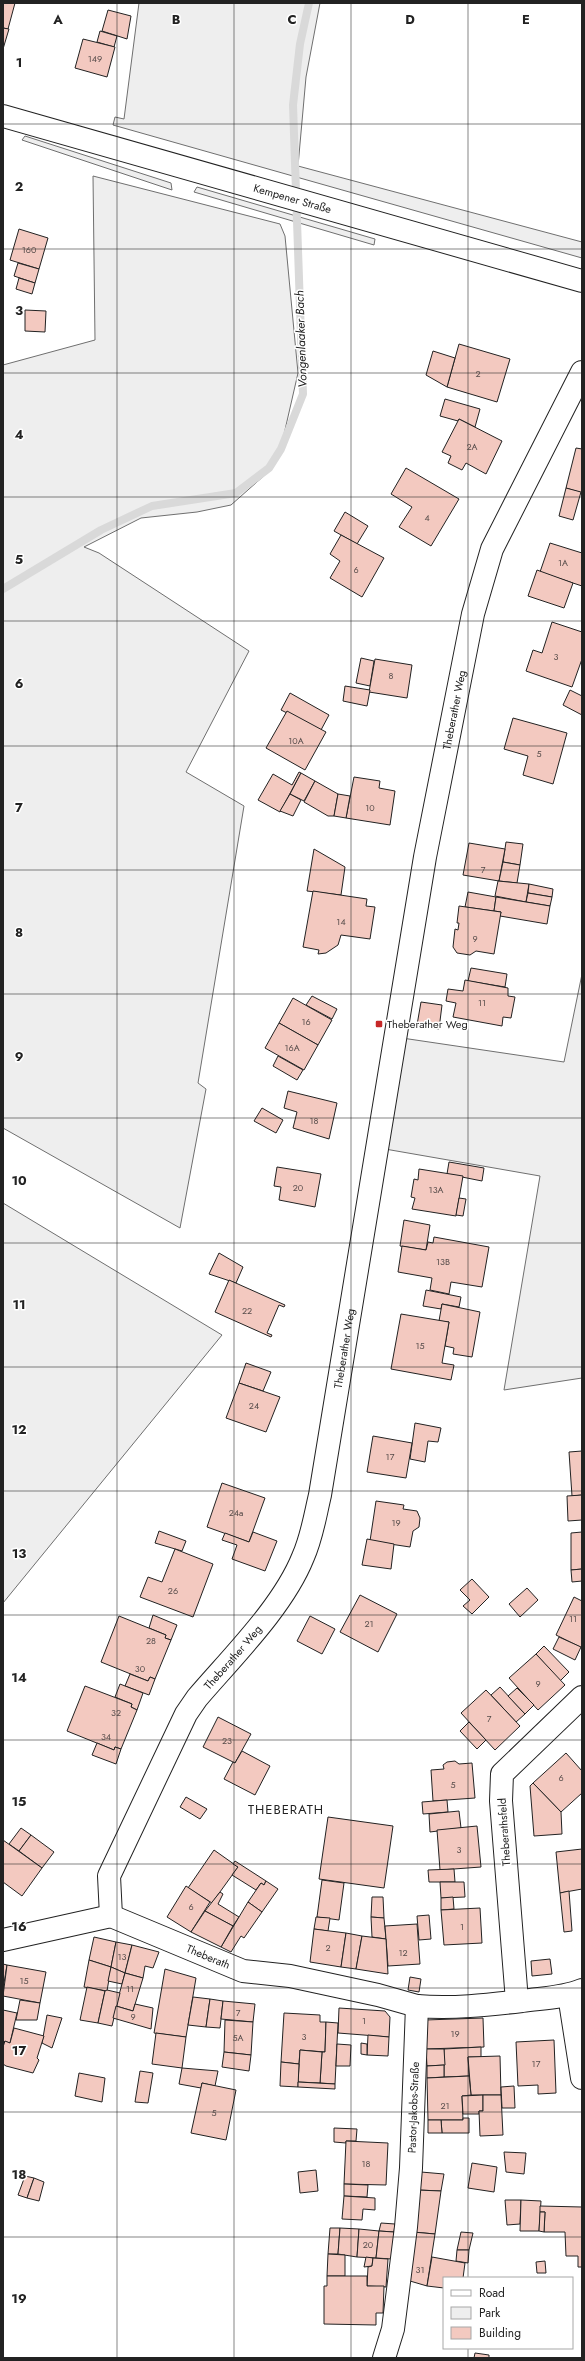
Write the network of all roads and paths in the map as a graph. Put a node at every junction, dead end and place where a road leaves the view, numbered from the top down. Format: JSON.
{"nodes":[{"id":1,"x":3,"y":116,"type":"edge"},
{"id":2,"x":582,"y":280,"type":"edge"},
{"id":3,"x":582,"y":372,"type":"edge"},
{"id":4,"x":582,"y":1697,"type":"edge"},
{"id":5,"x":110,"y":1916,"type":"junction"},
{"id":6,"x":3,"y":1940,"type":"edge"},
{"id":7,"x":575,"y":1993,"type":"edge"},
{"id":8,"x":517,"y":2001,"type":"junction"},
{"id":9,"x":417,"y":2006,"type":"junction"},
{"id":10,"x":582,"y":2078,"type":"edge"},
{"id":11,"x":384,"y":2358,"type":"edge"}],
"edges":[{"from":1,"to":2,"type":"street","name":"Kempener Straße"},
{"from":3,"to":5,"type":"street","name":"Theberather Weg"},
{"from":4,"to":8,"type":"street","name":"Theberathsfeld"},
{"from":5,"to":6,"type":"street"},
{"from":5,"to":9,"type":"street","name":"Theberath"},
{"from":7,"to":8,"type":"street"},
{"from":7,"to":10,"type":"street"},
{"from":8,"to":9,"type":"street"},
{"from":9,"to":11,"type":"street","name":"Pastor-Jakobs-Straße"}]}
